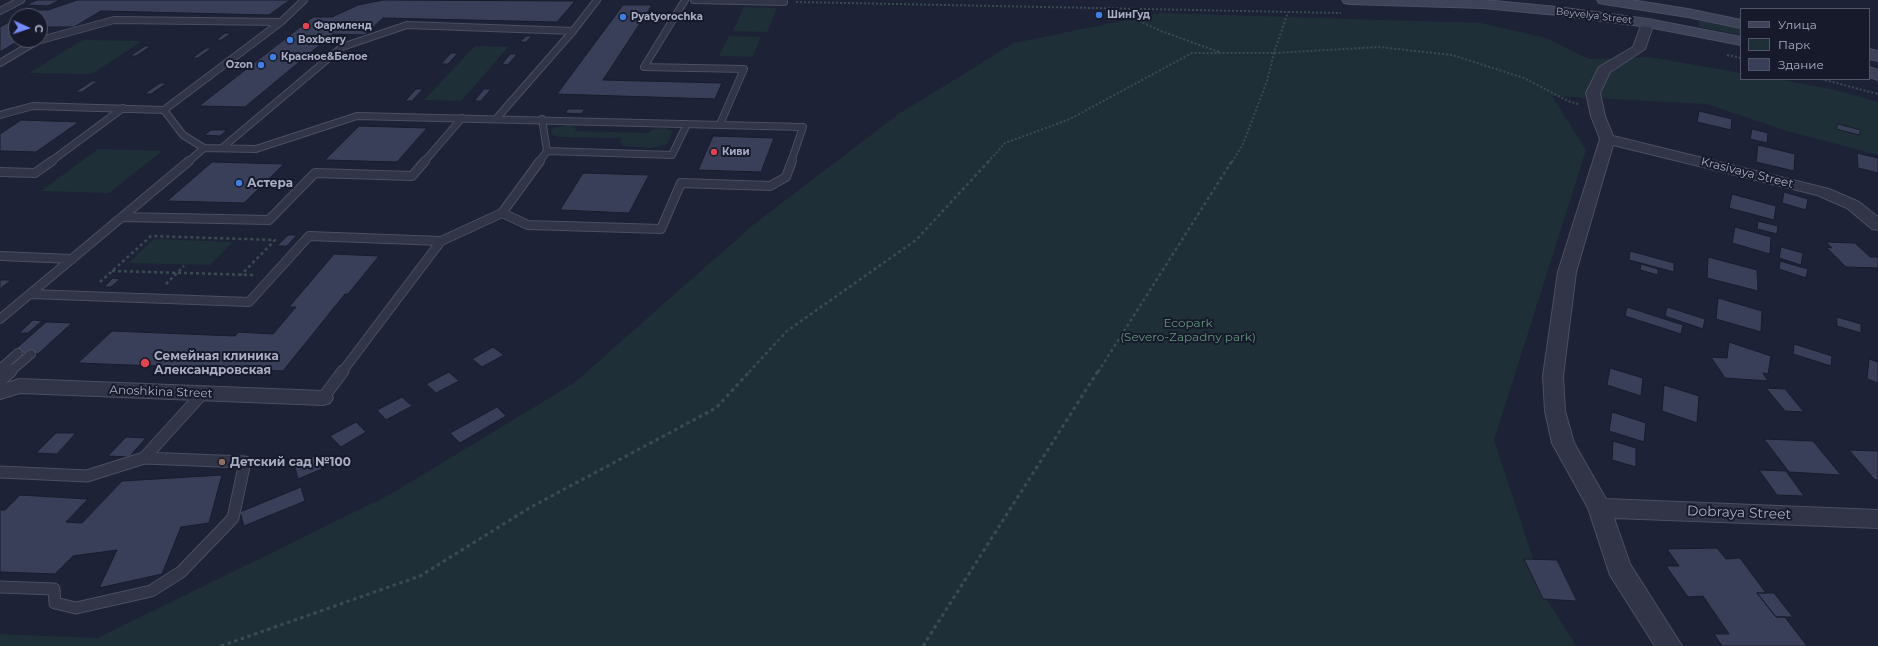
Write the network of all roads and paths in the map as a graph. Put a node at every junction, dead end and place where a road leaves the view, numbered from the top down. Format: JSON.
{"nodes":[{"id":1,"x":21,"y":0,"type":"edge"},
{"id":2,"x":304,"y":0,"type":"edge"},
{"id":3,"x":597,"y":0,"type":"edge"},
{"id":4,"x":685,"y":0,"type":"edge"},
{"id":5,"x":694,"y":0,"type":"edge"},
{"id":6,"x":843,"y":0,"type":"edge"},
{"id":7,"x":1349,"y":0,"type":"edge"},
{"id":8,"x":1604,"y":0,"type":"edge"},
{"id":9,"x":784,"y":2,"type":"joint"},
{"id":10,"x":842,"y":4,"type":"junction"},
{"id":11,"x":1115,"y":10,"type":"junction"},
{"id":12,"x":1650,"y":10,"type":"edge"},
{"id":13,"x":0,"y":11,"type":"edge"},
{"id":14,"x":1288,"y":12,"type":"junction"},
{"id":15,"x":1344,"y":14,"type":"dead end"},
{"id":16,"x":281,"y":22,"type":"junction"},
{"id":17,"x":1740,"y":24,"type":"edge"},
{"id":18,"x":573,"y":31,"type":"junction"},
{"id":19,"x":1740,"y":41,"type":"edge"},
{"id":20,"x":1222,"y":53,"type":"junction"},
{"id":21,"x":1274,"y":53,"type":"junction"},
{"id":22,"x":1726,"y":54,"type":"dead end"},
{"id":23,"x":1740,"y":58,"type":"edge"},
{"id":24,"x":0,"y":63,"type":"edge"},
{"id":25,"x":1825,"y":80,"type":"edge"},
{"id":26,"x":1878,"y":94,"type":"edge"},
{"id":27,"x":123,"y":108,"type":"junction"},
{"id":28,"x":1596,"y":108,"type":"junction"},
{"id":29,"x":164,"y":110,"type":"junction"},
{"id":30,"x":0,"y":115,"type":"edge"},
{"id":31,"x":462,"y":118,"type":"junction"},
{"id":32,"x":496,"y":119,"type":"junction"},
{"id":33,"x":542,"y":120,"type":"junction"},
{"id":34,"x":687,"y":124,"type":"junction"},
{"id":35,"x":720,"y":124,"type":"junction"},
{"id":36,"x":1607,"y":139,"type":"junction"},
{"id":37,"x":204,"y":148,"type":"junction"},
{"id":38,"x":222,"y":148,"type":"junction"},
{"id":39,"x":547,"y":151,"type":"junction"},
{"id":40,"x":0,"y":172,"type":"edge"},
{"id":41,"x":502,"y":213,"type":"junction"},
{"id":42,"x":122,"y":216,"type":"junction"},
{"id":43,"x":1878,"y":225,"type":"edge"},
{"id":44,"x":441,"y":241,"type":"junction"},
{"id":45,"x":0,"y":256,"type":"edge"},
{"id":46,"x":72,"y":259,"type":"junction"},
{"id":47,"x":184,"y":266,"type":"dead end"},
{"id":48,"x":112,"y":271,"type":"junction"},
{"id":49,"x":177,"y":273,"type":"junction"},
{"id":50,"x":240,"y":275,"type":"junction"},
{"id":51,"x":273,"y":276,"type":"junction"},
{"id":52,"x":30,"y":294,"type":"junction"},
{"id":53,"x":85,"y":296,"type":"junction"},
{"id":54,"x":151,"y":298,"type":"junction"},
{"id":55,"x":0,"y":319,"type":"edge"},
{"id":56,"x":18,"y":353,"type":"dead end"},
{"id":57,"x":31,"y":354,"type":"dead end"},
{"id":58,"x":0,"y":369,"type":"edge"},
{"id":59,"x":0,"y":381,"type":"edge"},
{"id":60,"x":0,"y":392,"type":"edge"},
{"id":61,"x":202,"y":394,"type":"junction"},
{"id":62,"x":323,"y":398,"type":"joint"},
{"id":63,"x":144,"y":458,"type":"junction"},
{"id":64,"x":0,"y":472,"type":"edge"},
{"id":65,"x":1599,"y":508,"type":"junction"},
{"id":66,"x":1878,"y":519,"type":"edge"},
{"id":67,"x":0,"y":587,"type":"edge"},
{"id":68,"x":221,"y":646,"type":"edge"},
{"id":69,"x":923,"y":646,"type":"edge"},
{"id":70,"x":1669,"y":646,"type":"edge"}],
"edges":[{"from":1,"to":13,"type":"lane"},
{"from":2,"to":16,"type":"lane"},
{"from":3,"to":18,"type":"lane"},
{"from":4,"to":35,"type":"lane"},
{"from":5,"to":9,"type":"lane"},
{"from":6,"to":10,"type":"path"},
{"from":7,"to":12,"type":"main road","name":"Beyvelya Street"},
{"from":8,"to":12,"type":"main road","name":"Beyvelya Street"},
{"from":9,"to":10,"type":"path"},
{"from":10,"to":11,"type":"path"},
{"from":11,"to":14,"type":"path"},
{"from":11,"to":20,"type":"path"},
{"from":12,"to":17,"type":"main road","name":"Beyvelya Street"},
{"from":12,"to":19,"type":"main road","name":"Beyvelya Street"},
{"from":12,"to":28,"type":"street"},
{"from":14,"to":15,"type":"path"},
{"from":14,"to":21,"type":"path"},
{"from":16,"to":24,"type":"lane"},
{"from":16,"to":29,"type":"lane"},
{"from":18,"to":32,"type":"lane"},
{"from":18,"to":38,"type":"lane"},
{"from":20,"to":21,"type":"path"},
{"from":20,"to":68,"type":"path"},
{"from":21,"to":28,"type":"path"},
{"from":21,"to":69,"type":"path"},
{"from":22,"to":23,"type":"path"},
{"from":25,"to":26,"type":"path"},
{"from":27,"to":29,"type":"lane"},
{"from":27,"to":30,"type":"lane"},
{"from":27,"to":40,"type":"lane"},
{"from":28,"to":36,"type":"street"},
{"from":29,"to":37,"type":"lane"},
{"from":31,"to":32,"type":"lane"},
{"from":31,"to":38,"type":"lane"},
{"from":31,"to":42,"type":"lane"},
{"from":32,"to":33,"type":"lane"},
{"from":33,"to":34,"type":"lane"},
{"from":33,"to":39,"type":"lane"},
{"from":34,"to":35,"type":"lane"},
{"from":34,"to":39,"type":"lane"},
{"from":35,"to":41,"type":"lane"},
{"from":36,"to":43,"type":"street","name":"Krasivaya Street"},
{"from":36,"to":65,"type":"street"},
{"from":37,"to":38,"type":"lane"},
{"from":37,"to":42,"type":"lane"},
{"from":39,"to":41,"type":"lane"},
{"from":41,"to":44,"type":"lane"},
{"from":42,"to":46,"type":"lane"},
{"from":44,"to":51,"type":"lane"},
{"from":44,"to":62,"type":"lane"},
{"from":45,"to":46,"type":"lane"},
{"from":46,"to":52,"type":"lane"},
{"from":47,"to":49,"type":"path"},
{"from":48,"to":49,"type":"path"},
{"from":48,"to":50,"type":"path"},
{"from":48,"to":53,"type":"path"},
{"from":49,"to":50,"type":"path"},
{"from":49,"to":54,"type":"path"},
{"from":50,"to":51,"type":"path"},
{"from":51,"to":54,"type":"lane"},
{"from":52,"to":53,"type":"lane"},
{"from":52,"to":55,"type":"lane"},
{"from":53,"to":54,"type":"lane"},
{"from":56,"to":58,"type":"lane"},
{"from":57,"to":59,"type":"lane"},
{"from":60,"to":61,"type":"street","name":"Anoshkina Street"},
{"from":61,"to":62,"type":"street","name":"Anoshkina Street"},
{"from":61,"to":63,"type":"lane"},
{"from":63,"to":64,"type":"lane"},
{"from":63,"to":67,"type":"lane"},
{"from":65,"to":66,"type":"street","name":"Dobraya Street"},
{"from":65,"to":70,"type":"street"}]}
